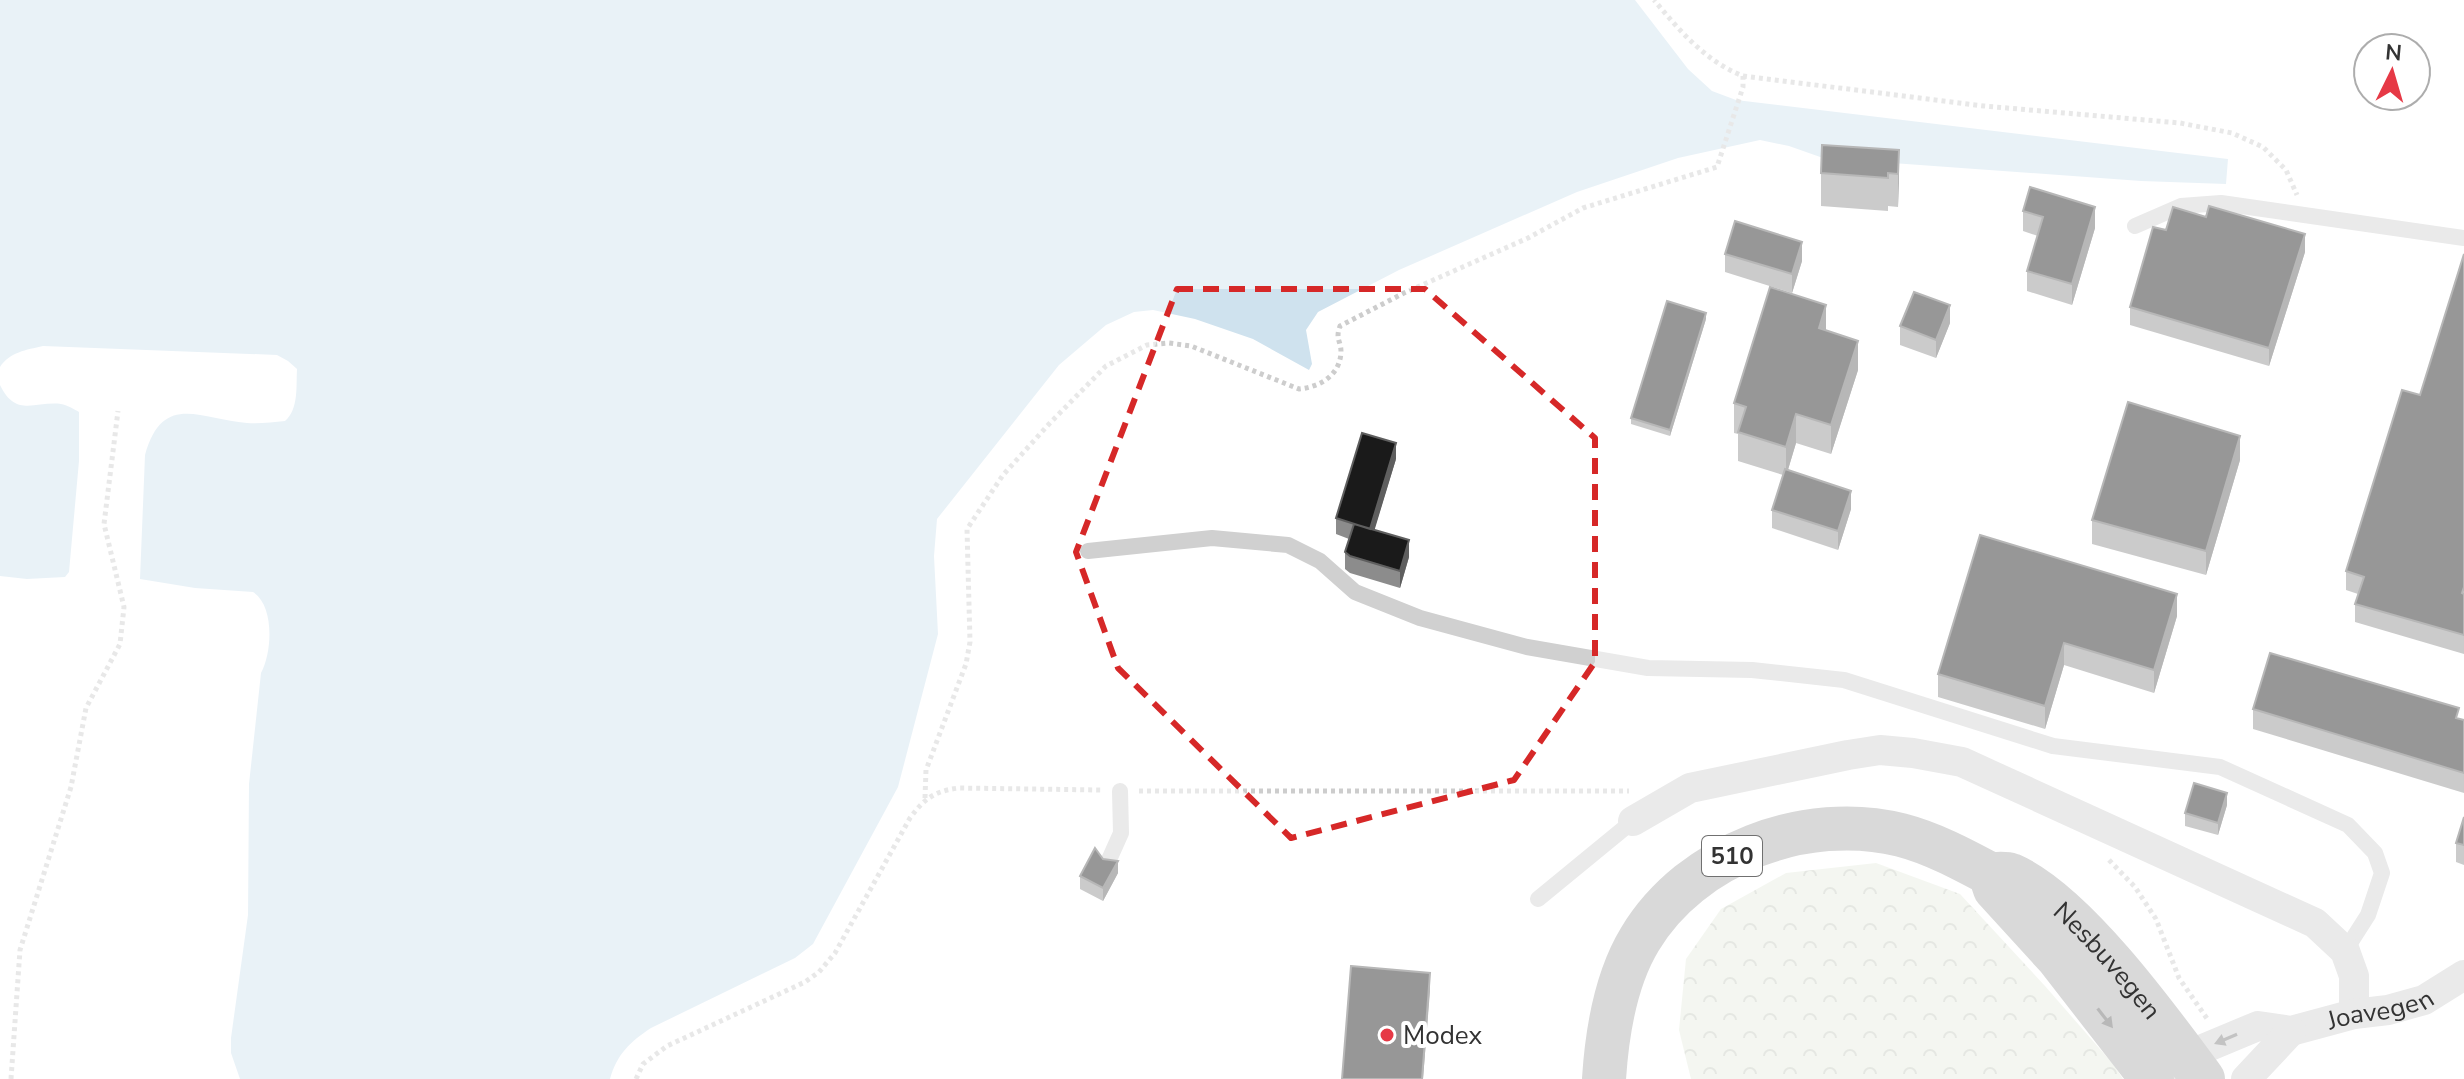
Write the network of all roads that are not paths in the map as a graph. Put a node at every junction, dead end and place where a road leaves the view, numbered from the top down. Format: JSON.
{"nodes":[{"id":1,"x":2135,"y":226,"type":"dead end"},
{"id":2,"x":2464,"y":238,"type":"edge"},
{"id":3,"x":1088,"y":551,"type":"dead end"},
{"id":4,"x":1120,"y":791,"type":"dead end"},
{"id":5,"x":1633,"y":821,"type":"joint"},
{"id":6,"x":1108,"y":862,"type":"edge"},
{"id":7,"x":1538,"y":899,"type":"dead end"},
{"id":8,"x":2345,"y":951,"type":"junction"},
{"id":9,"x":2464,"y":975,"type":"edge"},
{"id":10,"x":2354,"y":1014,"type":"junction"},
{"id":11,"x":2291,"y":1031,"type":"junction"},
{"id":12,"x":2180,"y":1073,"type":"edge"},
{"id":13,"x":1604,"y":1079,"type":"edge"},
{"id":14,"x":2246,"y":1079,"type":"edge"}],
"edges":[{"from":1,"to":2,"type":"lane"},
{"from":3,"to":8,"type":"lane"},
{"from":4,"to":6,"type":"lane"},
{"from":5,"to":7,"type":"lane"},
{"from":5,"to":8,"type":"street"},
{"from":8,"to":10,"type":"street"},
{"from":9,"to":10,"type":"street","name":"Joavegen"},
{"from":10,"to":11,"type":"street","name":"Joavegen"},
{"from":11,"to":12,"type":"street","name":"Joavegen","one_way":true},
{"from":11,"to":14,"type":"street","name":"Joavegen"},
{"from":12,"to":13,"type":"main road","number":"510"}]}
